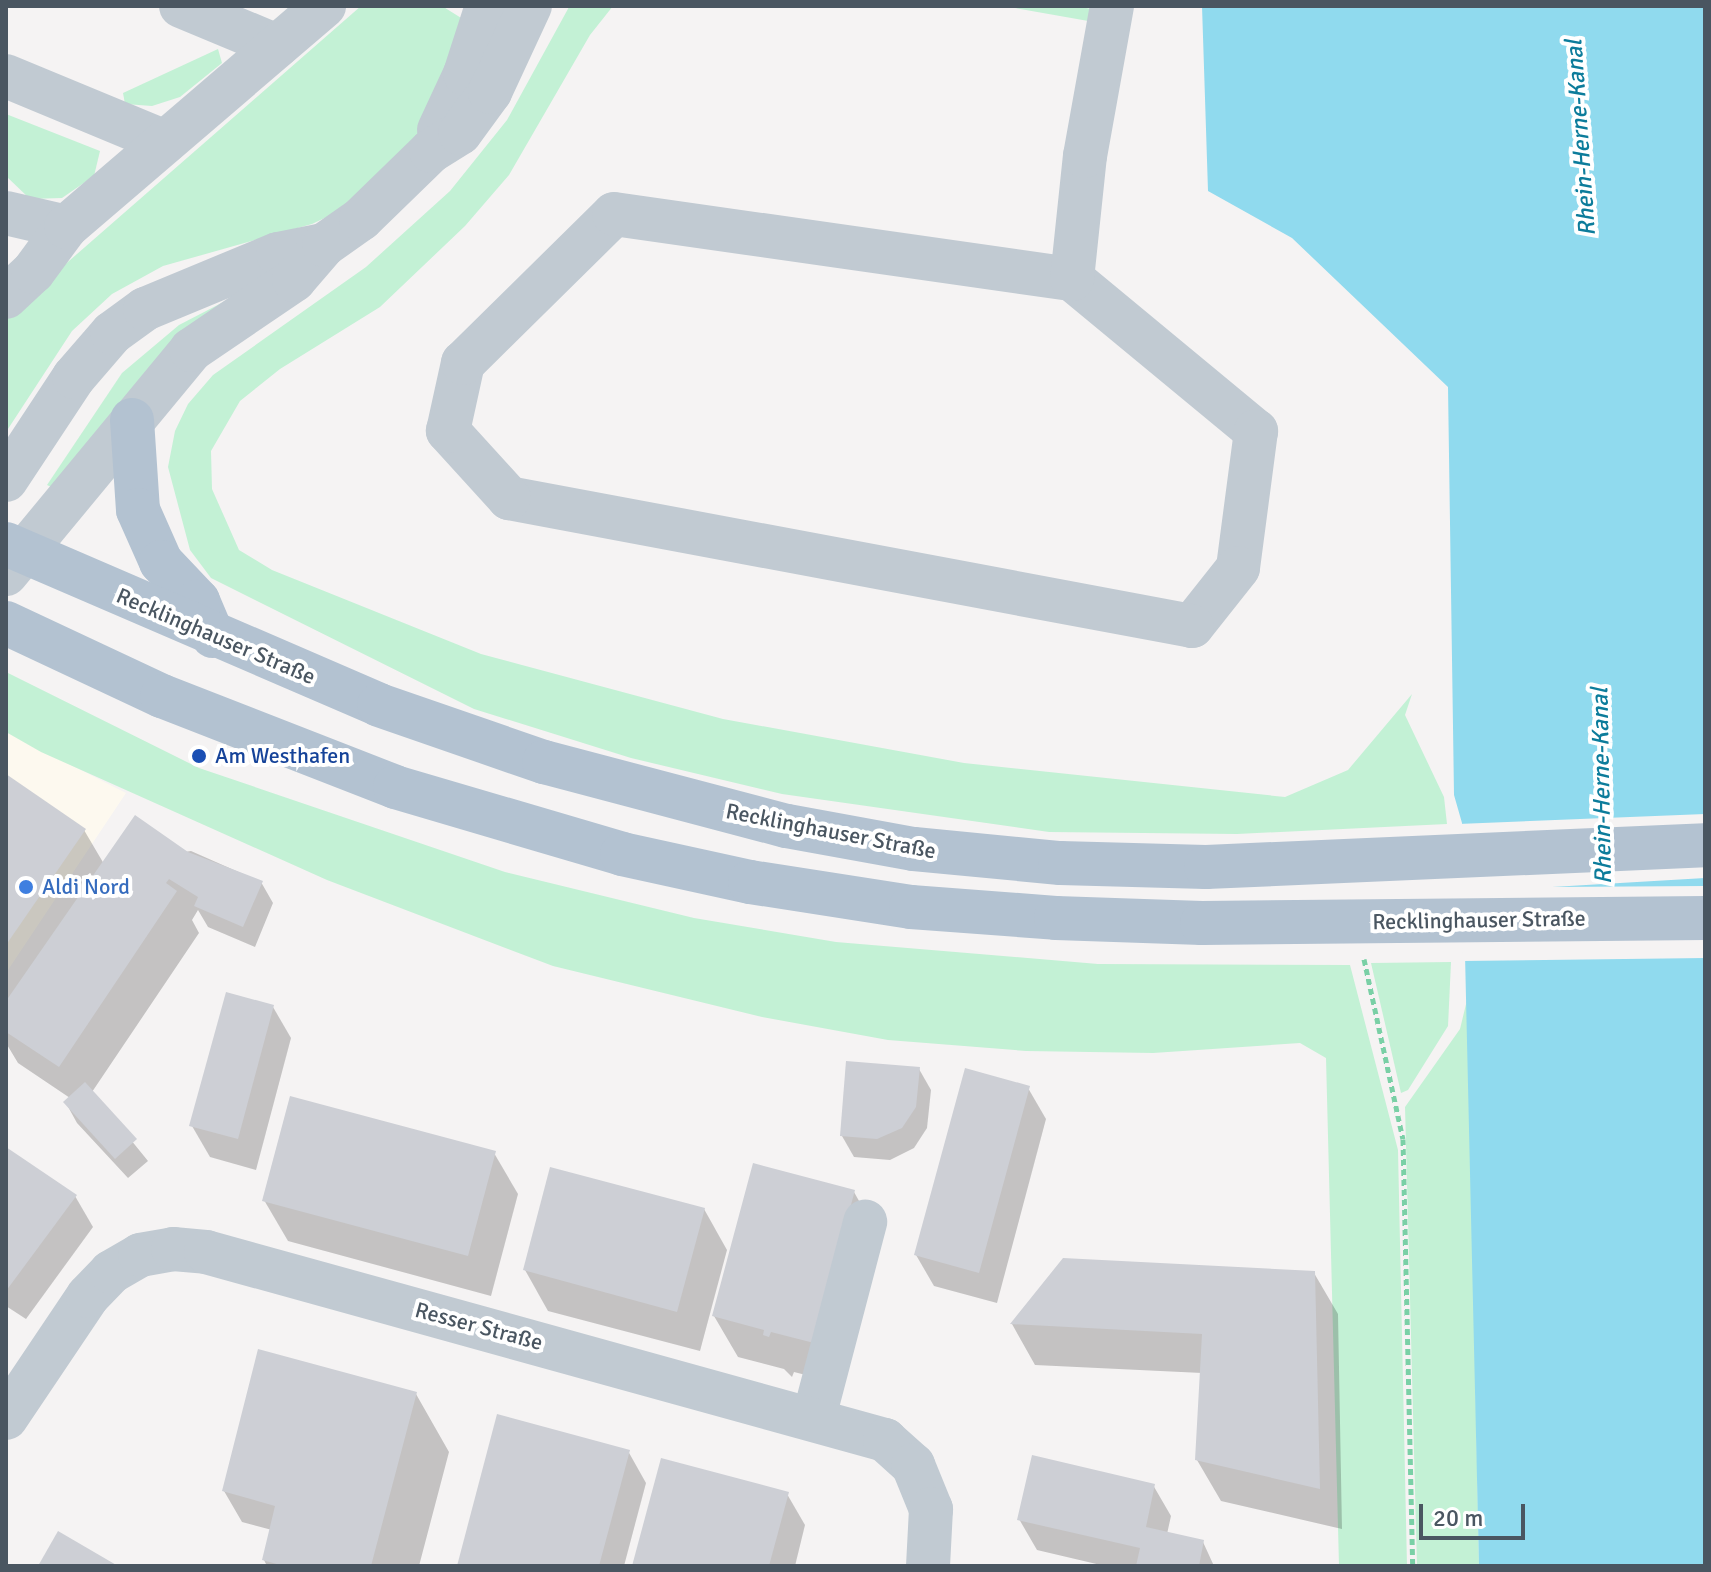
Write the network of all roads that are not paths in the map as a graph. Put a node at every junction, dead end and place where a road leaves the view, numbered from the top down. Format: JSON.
{"nodes":[{"id":1,"x":181,"y":6,"type":"edge"},
{"id":2,"x":324,"y":6,"type":"edge"},
{"id":3,"x":487,"y":6,"type":"edge"},
{"id":4,"x":530,"y":6,"type":"edge"},
{"id":5,"x":1112,"y":6,"type":"edge"},
{"id":6,"x":277,"y":46,"type":"junction"},
{"id":7,"x":6,"y":76,"type":"edge"},
{"id":8,"x":165,"y":142,"type":"junction"},
{"id":9,"x":431,"y":151,"type":"junction"},
{"id":10,"x":6,"y":213,"type":"edge"},
{"id":11,"x":66,"y":227,"type":"junction"},
{"id":12,"x":324,"y":245,"type":"junction"},
{"id":13,"x":1072,"y":279,"type":"junction"},
{"id":14,"x":6,"y":297,"type":"edge"},
{"id":15,"x":132,"y":420,"type":"junction"},
{"id":16,"x":6,"y":480,"type":"edge"},
{"id":17,"x":12,"y":557,"type":"edge"},
{"id":18,"x":6,"y":623,"type":"edge"},
{"id":19,"x":213,"y":636,"type":"junction"},
{"id":20,"x":1705,"y":845,"type":"edge"},
{"id":21,"x":1705,"y":918,"type":"edge"},
{"id":22,"x":865,"y":1222,"type":"dead end"},
{"id":23,"x":814,"y":1417,"type":"junction"},
{"id":24,"x":6,"y":1418,"type":"edge"},
{"id":25,"x":928,"y":1566,"type":"edge"}],
"edges":[{"from":1,"to":6,"type":"street"},
{"from":2,"to":6,"type":"street"},
{"from":3,"to":9,"type":"street"},
{"from":4,"to":9,"type":"street"},
{"from":5,"to":13,"type":"street"},
{"from":6,"to":8,"type":"street"},
{"from":7,"to":8,"type":"street"},
{"from":8,"to":11,"type":"street"},
{"from":9,"to":12,"type":"street"},
{"from":10,"to":11,"type":"street"},
{"from":11,"to":14,"type":"street"},
{"from":12,"to":15,"type":"street"},
{"from":12,"to":16,"type":"street"},
{"from":13,"to":13,"type":"street"},
{"from":15,"to":17,"type":"street"},
{"from":15,"to":19,"type":"main road"},
{"from":17,"to":19,"type":"main road","name":"Recklinghauser Straße"},
{"from":18,"to":21,"type":"main road","name":"Recklinghauser Straße"},
{"from":19,"to":20,"type":"main road","name":"Recklinghauser Straße"},
{"from":22,"to":23,"type":"street"},
{"from":23,"to":24,"type":"street","name":"Resser Straße"},
{"from":23,"to":25,"type":"street","name":"Resser Straße"}]}
